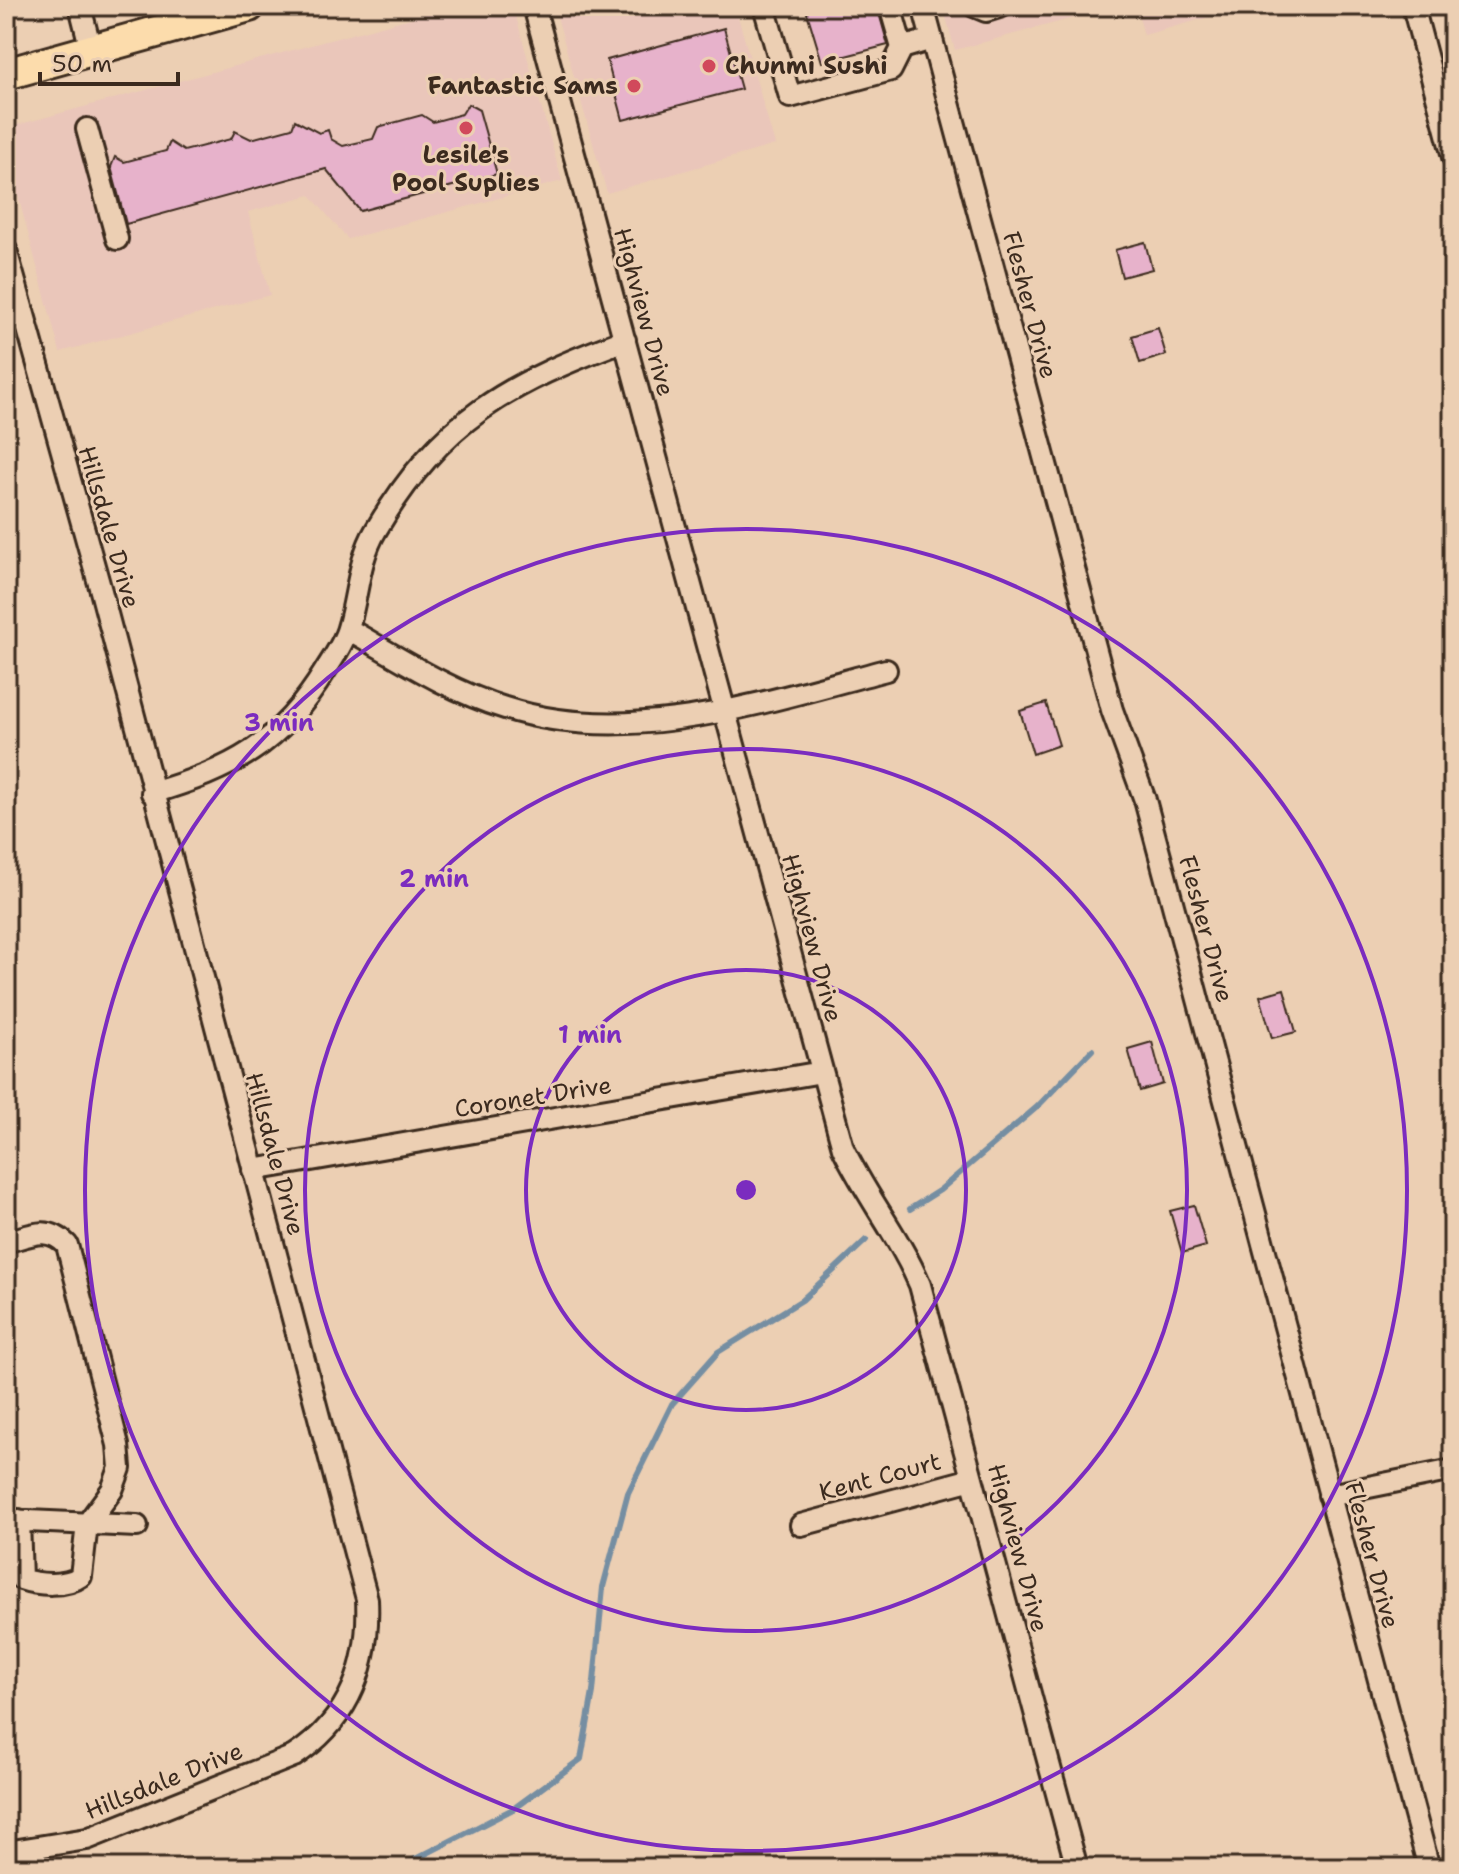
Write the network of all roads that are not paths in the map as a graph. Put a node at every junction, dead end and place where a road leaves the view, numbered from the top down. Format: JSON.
{"nodes":[{"id":1,"x":80,"y":6,"type":"edge"},
{"id":2,"x":249,"y":6,"type":"edge"},
{"id":3,"x":534,"y":6,"type":"edge"},
{"id":4,"x":764,"y":6,"type":"edge"},
{"id":5,"x":890,"y":6,"type":"edge"},
{"id":6,"x":923,"y":6,"type":"edge"},
{"id":7,"x":974,"y":6,"type":"edge"},
{"id":8,"x":1002,"y":6,"type":"edge"},
{"id":9,"x":1413,"y":6,"type":"edge"},
{"id":10,"x":932,"y":39,"type":"junction"},
{"id":11,"x":902,"y":48,"type":"junction"},
{"id":12,"x":91,"y":50,"type":"junction"},
{"id":13,"x":8,"y":68,"type":"edge"},
{"id":14,"x":87,"y":129,"type":"dead end"},
{"id":15,"x":1453,"y":157,"type":"edge"},
{"id":16,"x":117,"y":239,"type":"dead end"},
{"id":17,"x":6,"y":250,"type":"edge"},
{"id":18,"x":625,"y":340,"type":"junction"},
{"id":19,"x":348,"y":629,"type":"junction"},
{"id":20,"x":886,"y":670,"type":"dead end"},
{"id":21,"x":725,"y":713,"type":"junction"},
{"id":22,"x":152,"y":793,"type":"junction"},
{"id":23,"x":822,"y":1072,"type":"junction"},
{"id":24,"x":253,"y":1170,"type":"junction"},
{"id":25,"x":6,"y":1242,"type":"edge"},
{"id":26,"x":1453,"y":1470,"type":"edge"},
{"id":27,"x":972,"y":1479,"type":"junction"},
{"id":28,"x":1329,"y":1495,"type":"junction"},
{"id":29,"x":13,"y":1520,"type":"edge"},
{"id":30,"x":87,"y":1524,"type":"junction"},
{"id":31,"x":801,"y":1525,"type":"dead end"},
{"id":32,"x":137,"y":1526,"type":"dead end"},
{"id":33,"x":6,"y":1852,"type":"edge"},
{"id":34,"x":1077,"y":1868,"type":"edge"},
{"id":35,"x":1429,"y":1868,"type":"edge"}],
"edges":[{"from":1,"to":12,"type":"street"},
{"from":2,"to":12,"type":"highway"},
{"from":3,"to":18,"type":"street","name":"Highview Drive"},
{"from":4,"to":11,"type":"street"},
{"from":5,"to":11,"type":"street"},
{"from":6,"to":10,"type":"street","name":"Flesher Drive"},
{"from":7,"to":8,"type":"street"},
{"from":9,"to":15,"type":"street"},
{"from":10,"to":11,"type":"street"},
{"from":10,"to":28,"type":"street","name":"Flesher Drive"},
{"from":12,"to":13,"type":"highway"},
{"from":14,"to":16,"type":"street"},
{"from":17,"to":22,"type":"street","name":"Hillsdale Drive"},
{"from":18,"to":19,"type":"street"},
{"from":18,"to":21,"type":"street","name":"Highview Drive"},
{"from":19,"to":21,"type":"street"},
{"from":19,"to":22,"type":"street"},
{"from":20,"to":21,"type":"street"},
{"from":21,"to":23,"type":"street","name":"Highview Drive"},
{"from":22,"to":24,"type":"street","name":"Hillsdale Drive"},
{"from":23,"to":24,"type":"street","name":"Coronet Drive"},
{"from":23,"to":27,"type":"street","name":"Highview Drive"},
{"from":24,"to":33,"type":"street","name":"Hillsdale Drive"},
{"from":25,"to":30,"type":"street"},
{"from":26,"to":28,"type":"street"},
{"from":27,"to":31,"type":"street","name":"Kent Court"},
{"from":27,"to":34,"type":"street","name":"Highview Drive"},
{"from":28,"to":35,"type":"street","name":"Flesher Drive"},
{"from":29,"to":30,"type":"street"},
{"from":29,"to":30,"type":"street"},
{"from":30,"to":32,"type":"street"}]}
